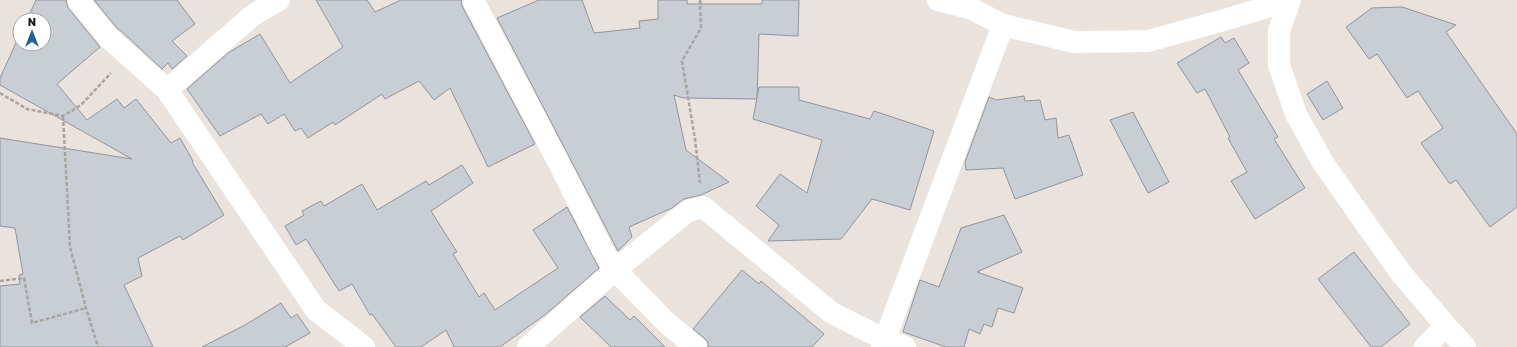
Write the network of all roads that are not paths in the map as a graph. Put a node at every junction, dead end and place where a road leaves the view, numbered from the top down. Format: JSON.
{"nodes":[{"id":1,"x":78,"y":0,"type":"edge"},
{"id":2,"x":279,"y":0,"type":"edge"},
{"id":3,"x":473,"y":0,"type":"edge"},
{"id":4,"x":938,"y":0,"type":"edge"},
{"id":5,"x":1290,"y":0,"type":"edge"},
{"id":6,"x":971,"y":4,"type":"edge"},
{"id":7,"x":1244,"y":7,"type":"edge"},
{"id":8,"x":1002,"y":25,"type":"junction"},
{"id":9,"x":168,"y":90,"type":"junction"},
{"id":10,"x":615,"y":270,"type":"junction"},
{"id":11,"x":1446,"y":326,"type":"junction"},
{"id":12,"x":883,"y":343,"type":"edge"},
{"id":13,"x":364,"y":347,"type":"edge"},
{"id":14,"x":528,"y":347,"type":"edge"},
{"id":15,"x":696,"y":347,"type":"edge"},
{"id":16,"x":905,"y":347,"type":"edge"},
{"id":17,"x":1425,"y":347,"type":"edge"},
{"id":18,"x":1465,"y":347,"type":"edge"}],
"edges":[{"from":1,"to":9,"type":"street"},
{"from":2,"to":9,"type":"street"},
{"from":3,"to":10,"type":"street"},
{"from":4,"to":6,"type":"street"},
{"from":5,"to":7,"type":"street"},
{"from":5,"to":11,"type":"street"},
{"from":6,"to":8,"type":"street"},
{"from":7,"to":8,"type":"street"},
{"from":8,"to":12,"type":"street"},
{"from":9,"to":13,"type":"street"},
{"from":10,"to":12,"type":"street"},
{"from":10,"to":14,"type":"street"},
{"from":10,"to":15,"type":"street"},
{"from":11,"to":17,"type":"street"},
{"from":11,"to":18,"type":"street"},
{"from":12,"to":16,"type":"street"}]}
